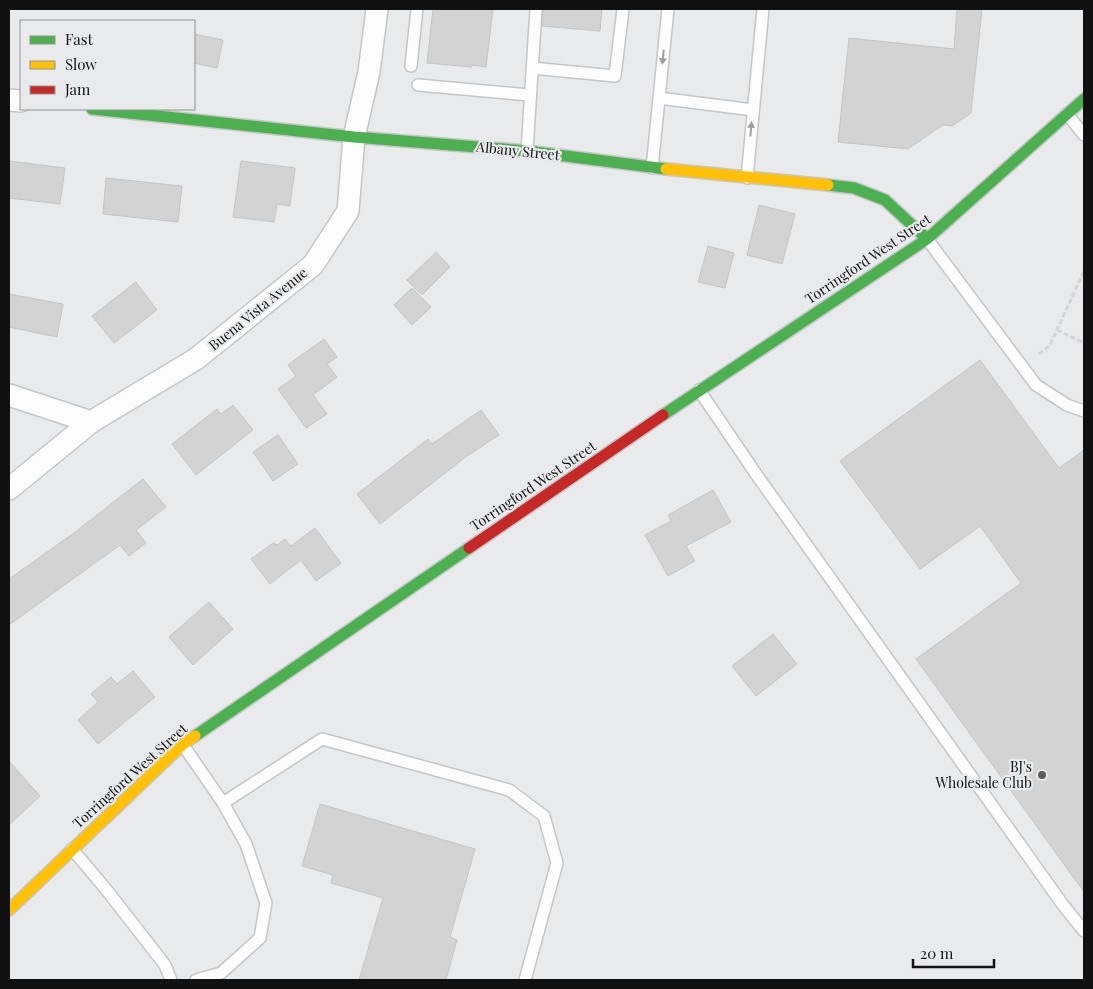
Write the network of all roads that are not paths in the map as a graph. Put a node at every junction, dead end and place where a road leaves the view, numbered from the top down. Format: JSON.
{"nodes":[{"id":1,"x":377,"y":9,"type":"edge"},
{"id":2,"x":417,"y":9,"type":"edge"},
{"id":3,"x":536,"y":9,"type":"edge"},
{"id":4,"x":623,"y":9,"type":"edge"},
{"id":5,"x":668,"y":9,"type":"edge"},
{"id":6,"x":763,"y":9,"type":"edge"},
{"id":7,"x":411,"y":66,"type":"dead end"},
{"id":8,"x":532,"y":68,"type":"junction"},
{"id":9,"x":418,"y":85,"type":"dead end"},
{"id":10,"x":530,"y":95,"type":"junction"},
{"id":11,"x":659,"y":98,"type":"junction"},
{"id":12,"x":1084,"y":99,"type":"edge"},
{"id":13,"x":101,"y":110,"type":"edge"},
{"id":14,"x":753,"y":110,"type":"junction"},
{"id":15,"x":1067,"y":114,"type":"junction"},
{"id":16,"x":1084,"y":135,"type":"edge"},
{"id":17,"x":354,"y":137,"type":"junction"},
{"id":18,"x":527,"y":151,"type":"junction"},
{"id":19,"x":652,"y":168,"type":"junction"},
{"id":20,"x":747,"y":178,"type":"junction"},
{"id":21,"x":928,"y":239,"type":"junction"},
{"id":22,"x":699,"y":390,"type":"junction"},
{"id":23,"x":9,"y":395,"type":"edge"},
{"id":24,"x":1084,"y":411,"type":"edge"},
{"id":25,"x":92,"y":422,"type":"junction"},
{"id":26,"x":9,"y":489,"type":"edge"},
{"id":27,"x":182,"y":744,"type":"junction"},
{"id":28,"x":224,"y":803,"type":"junction"},
{"id":29,"x":72,"y":849,"type":"junction"},
{"id":30,"x":9,"y":910,"type":"edge"},
{"id":31,"x":1084,"y":931,"type":"edge"},
{"id":32,"x":171,"y":980,"type":"edge"},
{"id":33,"x":196,"y":980,"type":"edge"},
{"id":34,"x":525,"y":980,"type":"edge"}],
"edges":[{"from":1,"to":17,"type":"street","name":"Buena Vista Avenue"},
{"from":2,"to":7,"type":"lane"},
{"from":3,"to":8,"type":"lane"},
{"from":4,"to":8,"type":"lane"},
{"from":5,"to":11,"type":"lane","one_way":true},
{"from":6,"to":14,"type":"lane"},
{"from":8,"to":10,"type":"lane"},
{"from":9,"to":10,"type":"lane"},
{"from":10,"to":18,"type":"lane"},
{"from":11,"to":14,"type":"lane"},
{"from":11,"to":19,"type":"lane"},
{"from":12,"to":15,"type":"main road","name":"Torringford West Street"},
{"from":13,"to":17,"type":"main road","name":"Albany Street"},
{"from":20,"to":14,"type":"lane","one_way":true},
{"from":15,"to":16,"type":"lane"},
{"from":15,"to":21,"type":"main road","name":"Torringford West Street"},
{"from":17,"to":18,"type":"main road","name":"Albany Street"},
{"from":17,"to":25,"type":"street","name":"Buena Vista Avenue"},
{"from":18,"to":19,"type":"main road","name":"Albany Street"},
{"from":19,"to":20,"type":"main road","name":"Albany Street"},
{"from":20,"to":21,"type":"main road","name":"Albany Street"},
{"from":21,"to":22,"type":"main road","name":"Torringford West Street"},
{"from":21,"to":24,"type":"lane"},
{"from":22,"to":27,"type":"main road","name":"Torringford West Street"},
{"from":22,"to":31,"type":"lane"},
{"from":23,"to":25,"type":"street"},
{"from":25,"to":26,"type":"street","name":"Buena Vista Avenue"},
{"from":27,"to":28,"type":"lane"},
{"from":27,"to":29,"type":"main road","name":"Torringford West Street"},
{"from":28,"to":33,"type":"lane"},
{"from":28,"to":34,"type":"lane"},
{"from":29,"to":30,"type":"main road","name":"Torringford West Street"},
{"from":29,"to":32,"type":"lane"}]}
